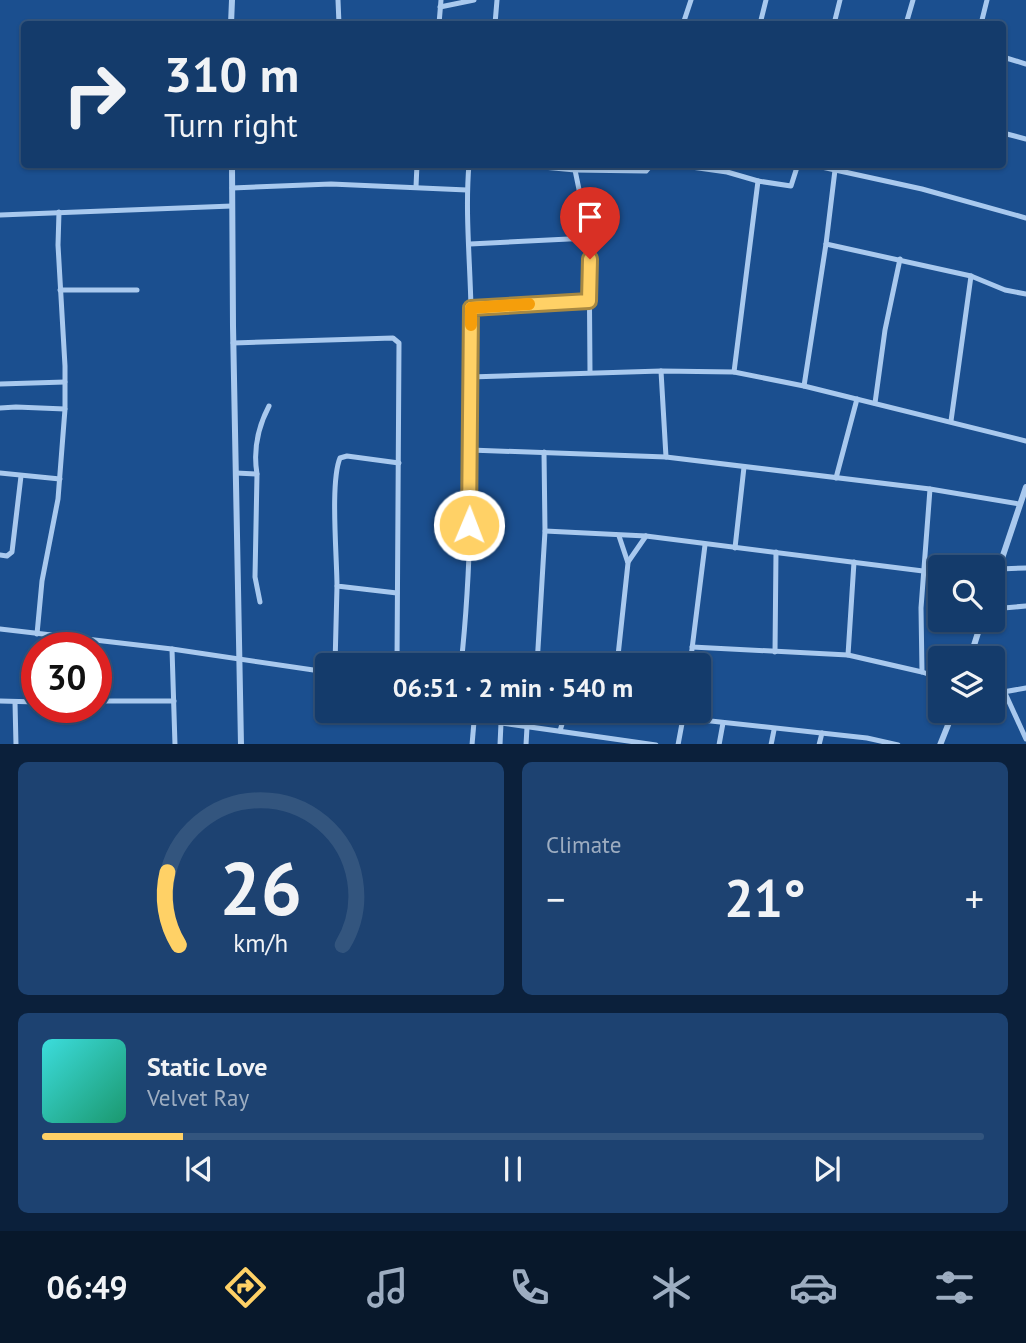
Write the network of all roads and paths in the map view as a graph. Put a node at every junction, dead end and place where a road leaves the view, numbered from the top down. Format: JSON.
{"nodes":[{"id":1,"x":232,"y":0,"type":"edge"},
{"id":2,"x":338,"y":0,"type":"edge"},
{"id":3,"x":474,"y":0,"type":"edge"},
{"id":4,"x":497,"y":0,"type":"edge"},
{"id":5,"x":691,"y":0,"type":"edge"},
{"id":6,"x":766,"y":0,"type":"edge"},
{"id":7,"x":840,"y":0,"type":"edge"},
{"id":8,"x":913,"y":0,"type":"edge"},
{"id":9,"x":987,"y":0,"type":"edge"},
{"id":10,"x":440,"y":3,"type":"edge"},
{"id":11,"x":231,"y":21,"type":"edge"},
{"id":12,"x":339,"y":21,"type":"edge"},
{"id":13,"x":439,"y":21,"type":"edge"},
{"id":14,"x":495,"y":21,"type":"edge"},
{"id":15,"x":684,"y":21,"type":"edge"},
{"id":16,"x":761,"y":21,"type":"edge"},
{"id":17,"x":835,"y":21,"type":"edge"},
{"id":18,"x":907,"y":21,"type":"edge"},
{"id":19,"x":982,"y":21,"type":"edge"},
{"id":20,"x":1006,"y":58,"type":"edge"},
{"id":21,"x":1026,"y":64,"type":"edge"},
{"id":22,"x":1006,"y":134,"type":"edge"},
{"id":23,"x":1026,"y":139,"type":"edge"},
{"id":24,"x":232,"y":168,"type":"edge"},
{"id":25,"x":417,"y":168,"type":"edge"},
{"id":26,"x":469,"y":168,"type":"edge"},
{"id":27,"x":561,"y":168,"type":"edge"},
{"id":28,"x":649,"y":168,"type":"edge"},
{"id":29,"x":698,"y":168,"type":"edge"},
{"id":30,"x":728,"y":168,"type":"edge"},
{"id":31,"x":798,"y":168,"type":"edge"},
{"id":32,"x":826,"y":168,"type":"edge"},
{"id":33,"x":575,"y":170,"type":"junction"},
{"id":34,"x":835,"y":170,"type":"junction"},
{"id":35,"x":727,"y":172,"type":"junction"},
{"id":36,"x":758,"y":181,"type":"junction"},
{"id":37,"x":416,"y":187,"type":"junction"},
{"id":38,"x":232,"y":188,"type":"junction"},
{"id":39,"x":467,"y":190,"type":"junction"},
{"id":40,"x":232,"y":206,"type":"junction"},
{"id":41,"x":59,"y":212,"type":"junction"},
{"id":42,"x":0,"y":215,"type":"edge"},
{"id":43,"x":1026,"y":218,"type":"edge"},
{"id":44,"x":590,"y":238,"type":"junction"},
{"id":45,"x":470,"y":244,"type":"junction"},
{"id":46,"x":826,"y":244,"type":"junction"},
{"id":47,"x":900,"y":259,"type":"junction"},
{"id":48,"x":971,"y":276,"type":"junction"},
{"id":49,"x":60,"y":290,"type":"junction"},
{"id":50,"x":137,"y":290,"type":"dead end"},
{"id":51,"x":1026,"y":295,"type":"edge"},
{"id":52,"x":589,"y":301,"type":"junction"},
{"id":53,"x":471,"y":308,"type":"junction"},
{"id":54,"x":233,"y":343,"type":"junction"},
{"id":55,"x":661,"y":371,"type":"junction"},
{"id":56,"x":590,"y":372,"type":"junction"},
{"id":57,"x":734,"y":372,"type":"junction"},
{"id":58,"x":471,"y":377,"type":"junction"},
{"id":59,"x":65,"y":382,"type":"junction"},
{"id":60,"x":0,"y":384,"type":"edge"},
{"id":61,"x":804,"y":386,"type":"junction"},
{"id":62,"x":857,"y":399,"type":"junction"},
{"id":63,"x":875,"y":403,"type":"junction"},
{"id":64,"x":269,"y":406,"type":"dead end"},
{"id":65,"x":0,"y":408,"type":"edge"},
{"id":66,"x":65,"y":409,"type":"junction"},
{"id":67,"x":951,"y":421,"type":"junction"},
{"id":68,"x":1026,"y":440,"type":"edge"},
{"id":69,"x":470,"y":450,"type":"junction"},
{"id":70,"x":544,"y":452,"type":"junction"},
{"id":71,"x":666,"y":457,"type":"junction"},
{"id":72,"x":399,"y":463,"type":"junction"},
{"id":73,"x":744,"y":467,"type":"junction"},
{"id":74,"x":0,"y":473,"type":"edge"},
{"id":75,"x":236,"y":473,"type":"junction"},
{"id":76,"x":257,"y":474,"type":"junction"},
{"id":77,"x":21,"y":476,"type":"junction"},
{"id":78,"x":836,"y":478,"type":"junction"},
{"id":79,"x":60,"y":480,"type":"junction"},
{"id":80,"x":1026,"y":488,"type":"edge"},
{"id":81,"x":930,"y":489,"type":"junction"},
{"id":82,"x":1019,"y":504,"type":"junction"},
{"id":83,"x":545,"y":531,"type":"junction"},
{"id":84,"x":619,"y":536,"type":"junction"},
{"id":85,"x":646,"y":536,"type":"junction"},
{"id":86,"x":705,"y":545,"type":"junction"},
{"id":87,"x":735,"y":548,"type":"junction"},
{"id":88,"x":776,"y":552,"type":"junction"},
{"id":89,"x":0,"y":555,"type":"edge"},
{"id":90,"x":1003,"y":555,"type":"edge"},
{"id":91,"x":854,"y":562,"type":"junction"},
{"id":92,"x":628,"y":563,"type":"junction"},
{"id":93,"x":1026,"y":568,"type":"edge"},
{"id":94,"x":1005,"y":569,"type":"edge"},
{"id":95,"x":923,"y":571,"type":"junction"},
{"id":96,"x":337,"y":586,"type":"junction"},
{"id":97,"x":397,"y":593,"type":"junction"},
{"id":98,"x":260,"y":602,"type":"dead end"},
{"id":99,"x":1026,"y":606,"type":"edge"},
{"id":100,"x":1005,"y":608,"type":"edge"},
{"id":101,"x":0,"y":629,"type":"edge"},
{"id":102,"x":22,"y":632,"type":"edge"},
{"id":103,"x":37,"y":632,"type":"edge"},
{"id":104,"x":112,"y":642,"type":"edge"},
{"id":105,"x":692,"y":647,"type":"junction"},
{"id":106,"x":172,"y":649,"type":"junction"},
{"id":107,"x":775,"y":652,"type":"junction"},
{"id":108,"x":335,"y":653,"type":"edge"},
{"id":109,"x":397,"y":653,"type":"edge"},
{"id":110,"x":462,"y":653,"type":"edge"},
{"id":111,"x":538,"y":653,"type":"edge"},
{"id":112,"x":618,"y":653,"type":"edge"},
{"id":113,"x":691,"y":653,"type":"edge"},
{"id":114,"x":848,"y":655,"type":"junction"},
{"id":115,"x":239,"y":659,"type":"junction"},
{"id":116,"x":315,"y":670,"type":"edge"},
{"id":117,"x":922,"y":672,"type":"junction"},
{"id":118,"x":928,"y":674,"type":"edge"},
{"id":119,"x":1026,"y":688,"type":"edge"},
{"id":120,"x":1005,"y":693,"type":"joint"},
{"id":121,"x":0,"y":701,"type":"edge"},
{"id":122,"x":174,"y":701,"type":"junction"},
{"id":123,"x":15,"y":702,"type":"junction"},
{"id":124,"x":21,"y":702,"type":"edge"},
{"id":125,"x":112,"y":702,"type":"edge"},
{"id":126,"x":711,"y":722,"type":"edge"},
{"id":127,"x":1022,"y":722,"type":"edge"},
{"id":128,"x":474,"y":723,"type":"edge"},
{"id":129,"x":501,"y":723,"type":"joint"},
{"id":130,"x":562,"y":723,"type":"edge"},
{"id":131,"x":682,"y":723,"type":"edge"},
{"id":132,"x":723,"y":723,"type":"junction"},
{"id":133,"x":949,"y":723,"type":"edge"},
{"id":134,"x":527,"y":727,"type":"junction"},
{"id":135,"x":775,"y":730,"type":"junction"},
{"id":136,"x":560,"y":731,"type":"junction"},
{"id":137,"x":822,"y":733,"type":"junction"},
{"id":138,"x":1026,"y":739,"type":"edge"},
{"id":139,"x":618,"y":742,"type":"edge"},
{"id":140,"x":16,"y":744,"type":"edge"},
{"id":141,"x":175,"y":744,"type":"edge"},
{"id":142,"x":242,"y":744,"type":"edge"},
{"id":143,"x":472,"y":744,"type":"edge"},
{"id":144,"x":500,"y":744,"type":"edge"},
{"id":145,"x":526,"y":744,"type":"edge"},
{"id":146,"x":645,"y":744,"type":"edge"},
{"id":147,"x":656,"y":744,"type":"edge"},
{"id":148,"x":678,"y":744,"type":"edge"},
{"id":149,"x":719,"y":744,"type":"edge"},
{"id":150,"x":771,"y":744,"type":"edge"},
{"id":151,"x":819,"y":744,"type":"edge"},
{"id":152,"x":898,"y":744,"type":"edge"},
{"id":153,"x":940,"y":744,"type":"edge"}],
"edges":[{"from":1,"to":11,"type":"street"},
{"from":2,"to":12,"type":"street"},
{"from":3,"to":10,"type":"street"},
{"from":4,"to":14,"type":"street"},
{"from":5,"to":15,"type":"street"},
{"from":6,"to":16,"type":"street"},
{"from":7,"to":17,"type":"street"},
{"from":8,"to":18,"type":"street"},
{"from":9,"to":19,"type":"street"},
{"from":10,"to":13,"type":"street"},
{"from":20,"to":21,"type":"street"},
{"from":22,"to":23,"type":"street"},
{"from":24,"to":38,"type":"street"},
{"from":25,"to":37,"type":"street"},
{"from":26,"to":39,"type":"street"},
{"from":27,"to":33,"type":"street"},
{"from":28,"to":33,"type":"street"},
{"from":29,"to":35,"type":"street"},
{"from":30,"to":35,"type":"street"},
{"from":31,"to":36,"type":"street"},
{"from":32,"to":34,"type":"street"},
{"from":33,"to":44,"type":"street"},
{"from":34,"to":43,"type":"street"},
{"from":34,"to":46,"type":"street"},
{"from":35,"to":36,"type":"street"},
{"from":36,"to":57,"type":"street"},
{"from":37,"to":38,"type":"street"},
{"from":37,"to":39,"type":"street"},
{"from":38,"to":40,"type":"street"},
{"from":39,"to":45,"type":"street"},
{"from":40,"to":41,"type":"street"},
{"from":40,"to":54,"type":"street"},
{"from":41,"to":42,"type":"street"},
{"from":41,"to":49,"type":"street"},
{"from":44,"to":45,"type":"street"},
{"from":44,"to":52,"type":"street"},
{"from":45,"to":53,"type":"street"},
{"from":46,"to":47,"type":"street"},
{"from":46,"to":61,"type":"street"},
{"from":47,"to":48,"type":"street"},
{"from":47,"to":63,"type":"street"},
{"from":48,"to":51,"type":"street"},
{"from":48,"to":67,"type":"street"},
{"from":49,"to":50,"type":"street"},
{"from":49,"to":59,"type":"street"},
{"from":52,"to":53,"type":"street"},
{"from":52,"to":56,"type":"street"},
{"from":53,"to":58,"type":"street"},
{"from":54,"to":72,"type":"street"},
{"from":54,"to":75,"type":"street"},
{"from":55,"to":56,"type":"street"},
{"from":55,"to":57,"type":"street"},
{"from":55,"to":71,"type":"street"},
{"from":56,"to":58,"type":"street"},
{"from":57,"to":61,"type":"street"},
{"from":58,"to":69,"type":"street"},
{"from":59,"to":60,"type":"street"},
{"from":59,"to":66,"type":"street"},
{"from":61,"to":62,"type":"street"},
{"from":62,"to":63,"type":"street"},
{"from":62,"to":78,"type":"street"},
{"from":63,"to":67,"type":"street"},
{"from":64,"to":76,"type":"street"},
{"from":65,"to":66,"type":"street"},
{"from":66,"to":79,"type":"street"},
{"from":67,"to":68,"type":"street"},
{"from":69,"to":70,"type":"street"},
{"from":69,"to":110,"type":"street"},
{"from":70,"to":71,"type":"street"},
{"from":70,"to":83,"type":"street"},
{"from":71,"to":73,"type":"street"},
{"from":72,"to":96,"type":"street"},
{"from":72,"to":97,"type":"street"},
{"from":73,"to":78,"type":"street"},
{"from":73,"to":87,"type":"street"},
{"from":74,"to":77,"type":"street"},
{"from":75,"to":76,"type":"street"},
{"from":75,"to":115,"type":"street"},
{"from":76,"to":98,"type":"street"},
{"from":77,"to":79,"type":"street"},
{"from":77,"to":89,"type":"street"},
{"from":78,"to":81,"type":"street"},
{"from":79,"to":103,"type":"street"},
{"from":80,"to":82,"type":"street"},
{"from":81,"to":82,"type":"street"},
{"from":81,"to":95,"type":"street"},
{"from":82,"to":90,"type":"street"},
{"from":83,"to":84,"type":"street"},
{"from":83,"to":111,"type":"street"},
{"from":84,"to":85,"type":"street"},
{"from":84,"to":92,"type":"street"},
{"from":85,"to":86,"type":"street"},
{"from":85,"to":92,"type":"street"},
{"from":86,"to":87,"type":"street"},
{"from":86,"to":105,"type":"street"},
{"from":87,"to":88,"type":"street"},
{"from":88,"to":91,"type":"street"},
{"from":88,"to":107,"type":"street"},
{"from":91,"to":95,"type":"street"},
{"from":91,"to":114,"type":"street"},
{"from":92,"to":112,"type":"street"},
{"from":93,"to":94,"type":"street"},
{"from":95,"to":117,"type":"street"},
{"from":96,"to":97,"type":"street"},
{"from":96,"to":108,"type":"street"},
{"from":97,"to":109,"type":"street"},
{"from":99,"to":100,"type":"street"},
{"from":101,"to":102,"type":"street"},
{"from":104,"to":106,"type":"street"},
{"from":105,"to":107,"type":"street"},
{"from":105,"to":113,"type":"street"},
{"from":106,"to":115,"type":"street"},
{"from":106,"to":122,"type":"street"},
{"from":107,"to":114,"type":"street"},
{"from":114,"to":117,"type":"street"},
{"from":115,"to":116,"type":"street"},
{"from":115,"to":142,"type":"street"},
{"from":117,"to":118,"type":"street"},
{"from":119,"to":120,"type":"street"},
{"from":120,"to":127,"type":"street"},
{"from":121,"to":123,"type":"street"},
{"from":122,"to":125,"type":"street"},
{"from":122,"to":141,"type":"street"},
{"from":123,"to":124,"type":"street"},
{"from":123,"to":140,"type":"street"},
{"from":126,"to":132,"type":"street"},
{"from":127,"to":138,"type":"street"},
{"from":128,"to":143,"type":"street"},
{"from":129,"to":134,"type":"street"},
{"from":129,"to":144,"type":"street"},
{"from":130,"to":136,"type":"street"},
{"from":131,"to":148,"type":"street"},
{"from":132,"to":135,"type":"street"},
{"from":132,"to":149,"type":"street"},
{"from":133,"to":153,"type":"street"},
{"from":134,"to":136,"type":"street"},
{"from":134,"to":145,"type":"street"},
{"from":135,"to":137,"type":"street"},
{"from":135,"to":150,"type":"street"},
{"from":136,"to":139,"type":"street"},
{"from":137,"to":151,"type":"street"},
{"from":137,"to":152,"type":"street"},
{"from":139,"to":146,"type":"street"},
{"from":146,"to":147,"type":"street"}]}
